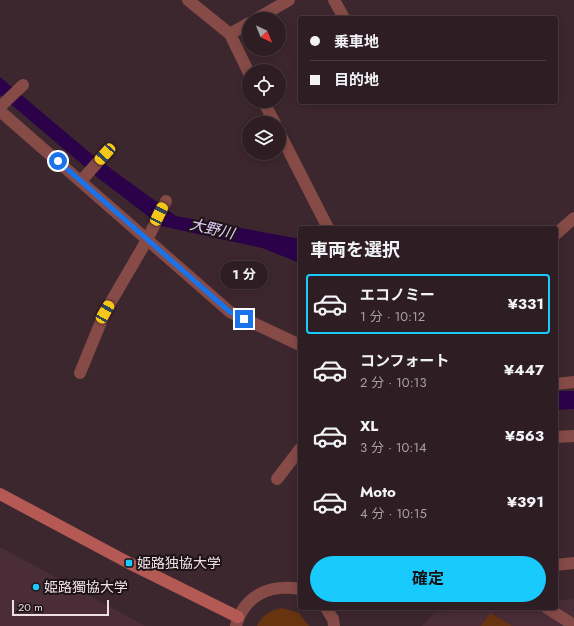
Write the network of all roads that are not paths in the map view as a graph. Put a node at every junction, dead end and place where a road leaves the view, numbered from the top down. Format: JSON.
{"nodes":[{"id":1,"x":188,"y":0,"type":"edge"},
{"id":2,"x":290,"y":0,"type":"edge"},
{"id":3,"x":334,"y":0,"type":"edge"},
{"id":4,"x":269,"y":12,"type":"edge"},
{"id":5,"x":343,"y":16,"type":"edge"},
{"id":6,"x":242,"y":27,"type":"edge"},
{"id":7,"x":230,"y":34,"type":"junction"},
{"id":8,"x":245,"y":64,"type":"edge"},
{"id":9,"x":23,"y":85,"type":"dead end"},
{"id":10,"x":0,"y":107,"type":"edge"},
{"id":11,"x":0,"y":111,"type":"edge"},
{"id":12,"x":286,"y":146,"type":"edge"},
{"id":13,"x":105,"y":154,"type":"dead end"},
{"id":14,"x":81,"y":181,"type":"junction"},
{"id":15,"x":166,"y":200,"type":"dead end"},
{"id":16,"x":574,"y":218,"type":"edge"},
{"id":17,"x":327,"y":226,"type":"edge"},
{"id":18,"x":558,"y":232,"type":"edge"},
{"id":19,"x":147,"y":240,"type":"junction"},
{"id":20,"x":298,"y":344,"type":"edge"},
{"id":21,"x":80,"y":373,"type":"dead end"},
{"id":22,"x":574,"y":382,"type":"edge"},
{"id":23,"x":558,"y":384,"type":"edge"},
{"id":24,"x":574,"y":436,"type":"edge"},
{"id":25,"x":558,"y":437,"type":"edge"},
{"id":26,"x":298,"y":452,"type":"edge"},
{"id":27,"x":277,"y":479,"type":"dead end"},
{"id":28,"x":0,"y":494,"type":"edge"},
{"id":29,"x":574,"y":563,"type":"edge"},
{"id":30,"x":558,"y":565,"type":"edge"},
{"id":31,"x":298,"y":589,"type":"edge"},
{"id":32,"x":327,"y":610,"type":"edge"},
{"id":33,"x":550,"y":610,"type":"edge"},
{"id":34,"x":237,"y":622,"type":"edge"},
{"id":35,"x":334,"y":626,"type":"edge"},
{"id":36,"x":574,"y":626,"type":"edge"}],
"edges":[{"from":1,"to":7,"type":"street"},
{"from":2,"to":4,"type":"street"},
{"from":3,"to":5,"type":"street"},
{"from":6,"to":7,"type":"street"},
{"from":7,"to":8,"type":"street"},
{"from":9,"to":10,"type":"street"},
{"from":11,"to":14,"type":"street"},
{"from":12,"to":17,"type":"street"},
{"from":13,"to":14,"type":"street"},
{"from":14,"to":19,"type":"street"},
{"from":15,"to":19,"type":"street"},
{"from":16,"to":18,"type":"street"},
{"from":19,"to":20,"type":"street"},
{"from":19,"to":21,"type":"street"},
{"from":22,"to":23,"type":"street"},
{"from":24,"to":25,"type":"street"},
{"from":26,"to":27,"type":"street"},
{"from":28,"to":34,"type":"street"},
{"from":29,"to":30,"type":"street"},
{"from":31,"to":34,"type":"street"},
{"from":32,"to":35,"type":"street"},
{"from":33,"to":36,"type":"street"}]}
